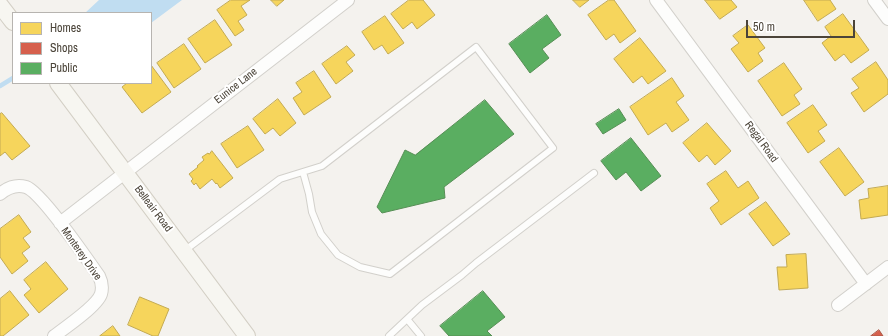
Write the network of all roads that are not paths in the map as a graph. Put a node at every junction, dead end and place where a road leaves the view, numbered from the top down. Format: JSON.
{"nodes":[{"id":1,"x":348,"y":0,"type":"edge"},
{"id":2,"x":656,"y":0,"type":"edge"},
{"id":3,"x":874,"y":0,"type":"edge"},
{"id":4,"x":0,"y":4,"type":"edge"},
{"id":5,"x":888,"y":19,"type":"edge"},
{"id":6,"x":12,"y":21,"type":"edge"},
{"id":7,"x":59,"y":84,"type":"edge"},
{"id":8,"x":303,"y":172,"type":"junction"},
{"id":9,"x":125,"y":173,"type":"junction"},
{"id":10,"x":594,"y":173,"type":"dead end"},
{"id":11,"x":0,"y":194,"type":"edge"},
{"id":12,"x":60,"y":223,"type":"junction"},
{"id":13,"x":184,"y":251,"type":"junction"},
{"id":14,"x":888,"y":267,"type":"edge"},
{"id":15,"x":866,"y":284,"type":"junction"},
{"id":16,"x":838,"y":305,"type":"dead end"},
{"id":17,"x":407,"y":319,"type":"junction"},
{"id":18,"x":54,"y":336,"type":"edge"},
{"id":19,"x":247,"y":336,"type":"edge"},
{"id":20,"x":389,"y":336,"type":"edge"},
{"id":21,"x":421,"y":336,"type":"edge"}],
"edges":[{"from":1,"to":9,"type":"street","name":"Eunice Lane"},
{"from":2,"to":15,"type":"street","name":"Regal Road"},
{"from":3,"to":5,"type":"street"},
{"from":4,"to":6,"type":"main road"},
{"from":7,"to":9,"type":"main road","name":"Belleair Road"},
{"from":8,"to":8,"type":"lane"},
{"from":8,"to":13,"type":"lane"},
{"from":9,"to":12,"type":"street","name":"Monterey Drive"},
{"from":9,"to":13,"type":"main road","name":"Belleair Road"},
{"from":10,"to":17,"type":"lane"},
{"from":11,"to":12,"type":"street","name":"Monterey Drive"},
{"from":12,"to":18,"type":"street","name":"Monterey Drive"},
{"from":13,"to":19,"type":"main road","name":"Belleair Road"},
{"from":14,"to":15,"type":"street"},
{"from":15,"to":16,"type":"street"},
{"from":17,"to":20,"type":"lane"},
{"from":17,"to":21,"type":"lane"}]}
